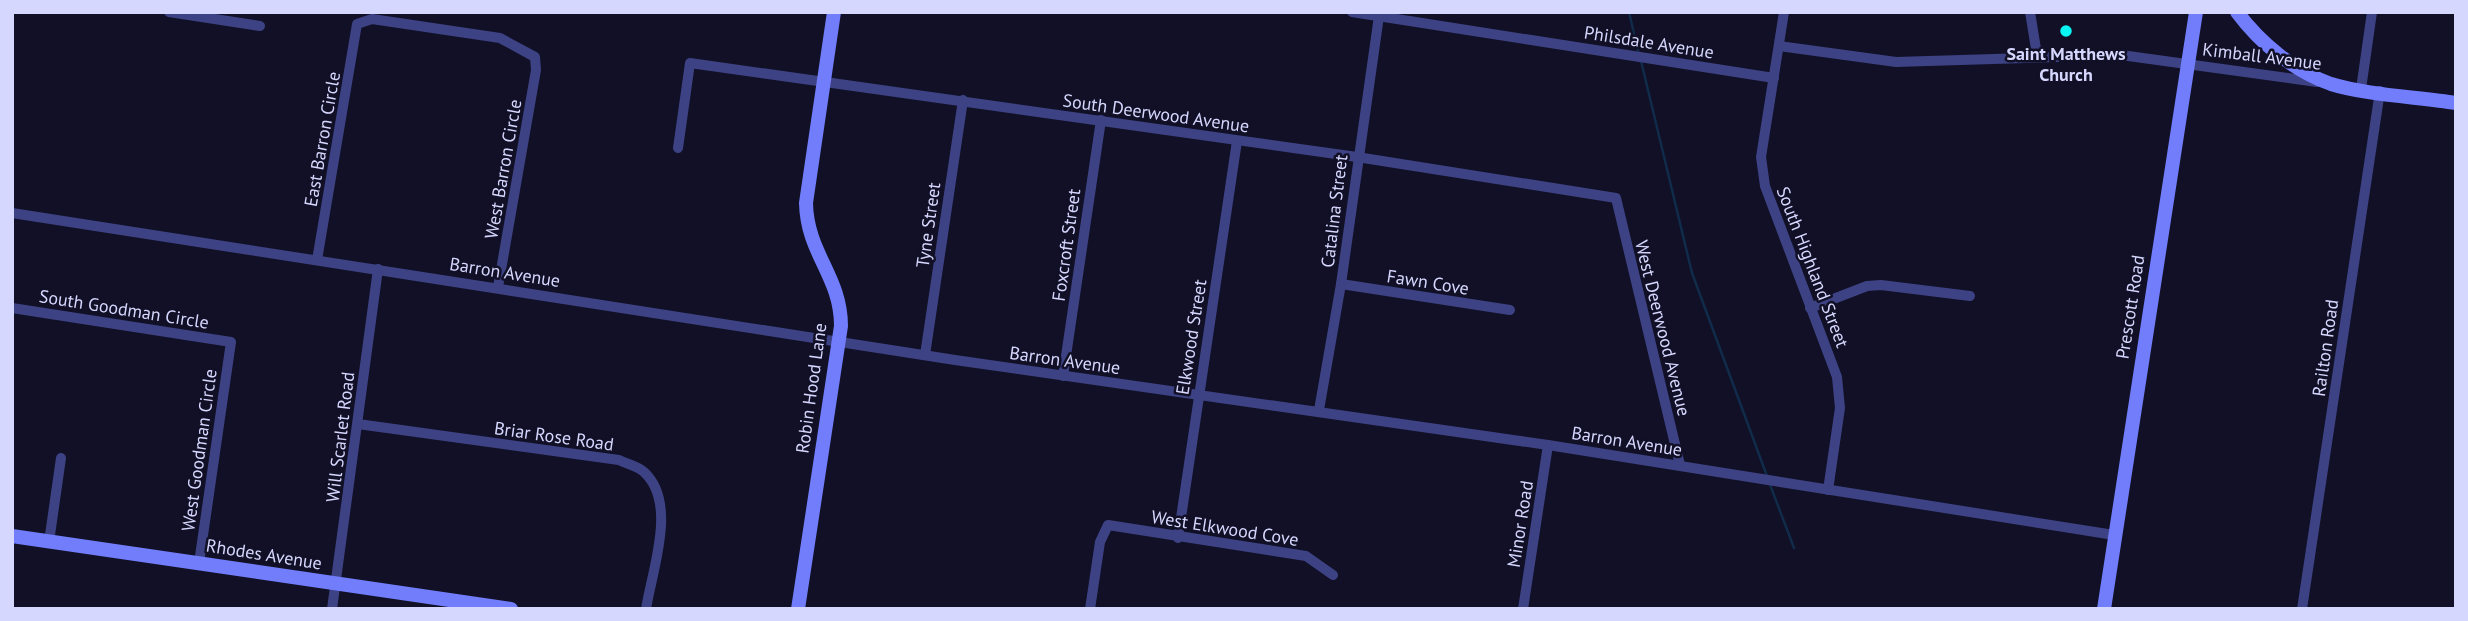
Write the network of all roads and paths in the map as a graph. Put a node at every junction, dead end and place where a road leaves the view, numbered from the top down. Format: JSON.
{"nodes":[{"id":1,"x":169,"y":12,"type":"edge"},
{"id":2,"x":834,"y":12,"type":"edge"},
{"id":3,"x":1352,"y":12,"type":"edge"},
{"id":4,"x":1784,"y":12,"type":"edge"},
{"id":5,"x":2029,"y":12,"type":"edge"},
{"id":6,"x":2196,"y":12,"type":"edge"},
{"id":7,"x":2237,"y":12,"type":"edge"},
{"id":8,"x":2372,"y":12,"type":"edge"},
{"id":9,"x":1379,"y":16,"type":"junction"},
{"id":10,"x":357,"y":24,"type":"joint"},
{"id":11,"x":260,"y":26,"type":"dead end"},
{"id":12,"x":1779,"y":47,"type":"junction"},
{"id":13,"x":2037,"y":55,"type":"junction"},
{"id":14,"x":2188,"y":66,"type":"junction"},
{"id":15,"x":1774,"y":78,"type":"junction"},
{"id":16,"x":825,"y":81,"type":"junction"},
{"id":17,"x":2331,"y":84,"type":"junction"},
{"id":18,"x":2361,"y":89,"type":"junction"},
{"id":19,"x":2380,"y":92,"type":"junction"},
{"id":20,"x":963,"y":100,"type":"junction"},
{"id":21,"x":2456,"y":103,"type":"edge"},
{"id":22,"x":1101,"y":120,"type":"junction"},
{"id":23,"x":1237,"y":141,"type":"junction"},
{"id":24,"x":678,"y":148,"type":"dead end"},
{"id":25,"x":1357,"y":157,"type":"junction"},
{"id":26,"x":1616,"y":198,"type":"joint"},
{"id":27,"x":12,"y":213,"type":"edge"},
{"id":28,"x":317,"y":260,"type":"junction"},
{"id":29,"x":378,"y":269,"type":"junction"},
{"id":30,"x":1341,"y":284,"type":"junction"},
{"id":31,"x":498,"y":287,"type":"junction"},
{"id":32,"x":1970,"y":296,"type":"dead end"},
{"id":33,"x":1810,"y":307,"type":"junction"},
{"id":34,"x":12,"y":308,"type":"edge"},
{"id":35,"x":1510,"y":310,"type":"dead end"},
{"id":36,"x":231,"y":342,"type":"joint"},
{"id":37,"x":839,"y":342,"type":"junction"},
{"id":38,"x":925,"y":355,"type":"junction"},
{"id":39,"x":1063,"y":376,"type":"junction"},
{"id":40,"x":1198,"y":395,"type":"junction"},
{"id":41,"x":1319,"y":410,"type":"junction"},
{"id":42,"x":358,"y":424,"type":"junction"},
{"id":43,"x":1548,"y":445,"type":"junction"},
{"id":44,"x":61,"y":458,"type":"dead end"},
{"id":45,"x":1680,"y":466,"type":"junction"},
{"id":46,"x":1828,"y":490,"type":"junction"},
{"id":47,"x":2114,"y":535,"type":"junction"},
{"id":48,"x":12,"y":536,"type":"edge"},
{"id":49,"x":1178,"y":538,"type":"junction"},
{"id":50,"x":49,"y":542,"type":"junction"},
{"id":51,"x":199,"y":563,"type":"junction"},
{"id":52,"x":1333,"y":575,"type":"dead end"},
{"id":53,"x":337,"y":585,"type":"junction"},
{"id":54,"x":332,"y":609,"type":"edge"},
{"id":55,"x":511,"y":609,"type":"edge"},
{"id":56,"x":646,"y":609,"type":"edge"},
{"id":57,"x":798,"y":609,"type":"edge"},
{"id":58,"x":1090,"y":609,"type":"edge"},
{"id":59,"x":1523,"y":609,"type":"edge"},
{"id":60,"x":2104,"y":609,"type":"edge"},
{"id":61,"x":2302,"y":609,"type":"edge"}],
"edges":[{"from":1,"to":11,"type":"street"},
{"from":2,"to":16,"type":"main road","name":"Robin Hood Lane"},
{"from":3,"to":9,"type":"street","name":"Philsdale Avenue"},
{"from":4,"to":12,"type":"street","name":"South Highland Street"},
{"from":5,"to":13,"type":"street"},
{"from":6,"to":14,"type":"main road","name":"Prescott Road"},
{"from":7,"to":17,"type":"main road","name":"Kimball Avenue"},
{"from":8,"to":18,"type":"street"},
{"from":9,"to":15,"type":"street","name":"Philsdale Avenue"},
{"from":9,"to":25,"type":"street","name":"Catalina Street"},
{"from":10,"to":28,"type":"street","name":"East Barron Circle"},
{"from":10,"to":31,"type":"street","name":"West Barron Circle"},
{"from":12,"to":13,"type":"street"},
{"from":12,"to":15,"type":"street","name":"South Highland Street"},
{"from":13,"to":14,"type":"street"},
{"from":14,"to":17,"type":"street","name":"Kimball Avenue"},
{"from":14,"to":47,"type":"main road","name":"Prescott Road"},
{"from":15,"to":33,"type":"street","name":"South Highland Street"},
{"from":16,"to":20,"type":"street","name":"South Deerwood Avenue"},
{"from":16,"to":24,"type":"street","name":"South Deerwood Avenue"},
{"from":16,"to":37,"type":"main road","name":"Robin Hood Lane"},
{"from":17,"to":18,"type":"main road","name":"Kimball Avenue"},
{"from":18,"to":19,"type":"main road","name":"Kimball Avenue"},
{"from":19,"to":21,"type":"main road","name":"Kimball Avenue"},
{"from":19,"to":61,"type":"street","name":"Railton Road"},
{"from":20,"to":22,"type":"street","name":"South Deerwood Avenue"},
{"from":20,"to":38,"type":"street","name":"Tyne Street"},
{"from":22,"to":23,"type":"street","name":"South Deerwood Avenue"},
{"from":22,"to":39,"type":"street","name":"Foxcroft Street"},
{"from":23,"to":25,"type":"street","name":"South Deerwood Avenue"},
{"from":23,"to":40,"type":"street","name":"Elkwood Street"},
{"from":25,"to":26,"type":"street","name":"South Deerwood Avenue"},
{"from":25,"to":30,"type":"street","name":"Catalina Street"},
{"from":26,"to":45,"type":"street","name":"West Deerwood Avenue"},
{"from":27,"to":28,"type":"street","name":"Barron Avenue"},
{"from":28,"to":29,"type":"street","name":"Barron Avenue"},
{"from":29,"to":31,"type":"street","name":"Barron Avenue"},
{"from":29,"to":42,"type":"street","name":"Will Scarlet Road"},
{"from":30,"to":35,"type":"street","name":"Fawn Cove"},
{"from":30,"to":41,"type":"street","name":"Catalina Street"},
{"from":31,"to":37,"type":"street","name":"Barron Avenue"},
{"from":32,"to":33,"type":"street"},
{"from":33,"to":46,"type":"street","name":"South Highland Street"},
{"from":34,"to":36,"type":"street","name":"South Goodman Circle"},
{"from":36,"to":51,"type":"street","name":"West Goodman Circle"},
{"from":37,"to":38,"type":"street","name":"Barron Avenue"},
{"from":37,"to":57,"type":"main road","name":"Robin Hood Lane"},
{"from":38,"to":39,"type":"street","name":"Barron Avenue"},
{"from":39,"to":40,"type":"street","name":"Barron Avenue"},
{"from":40,"to":41,"type":"street","name":"Barron Avenue"},
{"from":40,"to":49,"type":"street","name":"Elkwood Street"},
{"from":41,"to":43,"type":"street","name":"Barron Avenue"},
{"from":42,"to":53,"type":"street","name":"Will Scarlet Road"},
{"from":42,"to":56,"type":"street","name":"Briar Rose Road"},
{"from":43,"to":45,"type":"street","name":"Barron Avenue"},
{"from":43,"to":59,"type":"street","name":"Minor Road"},
{"from":44,"to":50,"type":"street"},
{"from":45,"to":46,"type":"street","name":"Barron Avenue"},
{"from":46,"to":47,"type":"street","name":"Barron Avenue"},
{"from":47,"to":60,"type":"main road","name":"Prescott Road"},
{"from":48,"to":50,"type":"main road","name":"Rhodes Avenue"},
{"from":49,"to":52,"type":"street","name":"West Elkwood Cove"},
{"from":49,"to":58,"type":"street","name":"West Elkwood Cove"},
{"from":50,"to":51,"type":"main road","name":"Rhodes Avenue"},
{"from":51,"to":53,"type":"main road","name":"Rhodes Avenue"},
{"from":53,"to":54,"type":"street","name":"Will Scarlet Road"},
{"from":53,"to":55,"type":"main road","name":"Rhodes Avenue"}]}
